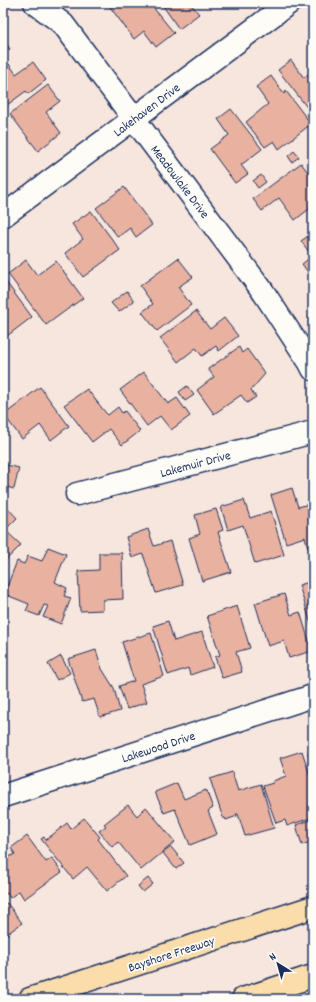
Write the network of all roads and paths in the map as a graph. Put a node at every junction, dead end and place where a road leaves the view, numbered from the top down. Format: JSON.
{"nodes":[{"id":1,"x":35,"y":3,"type":"edge"},
{"id":2,"x":289,"y":3,"type":"edge"},
{"id":3,"x":134,"y":118,"type":"junction"},
{"id":4,"x":3,"y":216,"type":"edge"},
{"id":5,"x":313,"y":369,"type":"edge"},
{"id":6,"x":313,"y":432,"type":"edge"},
{"id":7,"x":77,"y":494,"type":"dead end"},
{"id":8,"x":313,"y":696,"type":"edge"},
{"id":9,"x":3,"y":796,"type":"edge"},
{"id":10,"x":313,"y":907,"type":"edge"},
{"id":11,"x":313,"y":976,"type":"edge"},
{"id":12,"x":30,"y":999,"type":"edge"},
{"id":13,"x":243,"y":999,"type":"edge"}],
"edges":[{"from":1,"to":3,"type":"street","name":"Meadowlake Drive"},
{"from":2,"to":3,"type":"street","name":"Lakehaven Drive"},
{"from":3,"to":4,"type":"street","name":"Lakehaven Drive"},
{"from":3,"to":5,"type":"street","name":"Meadowlake Drive"},
{"from":6,"to":7,"type":"street","name":"Lakemuir Drive"},
{"from":8,"to":9,"type":"street","name":"Lakewood Drive"},
{"from":10,"to":12,"type":"highway","name":"Bayshore Freeway"},
{"from":11,"to":13,"type":"highway"}]}
